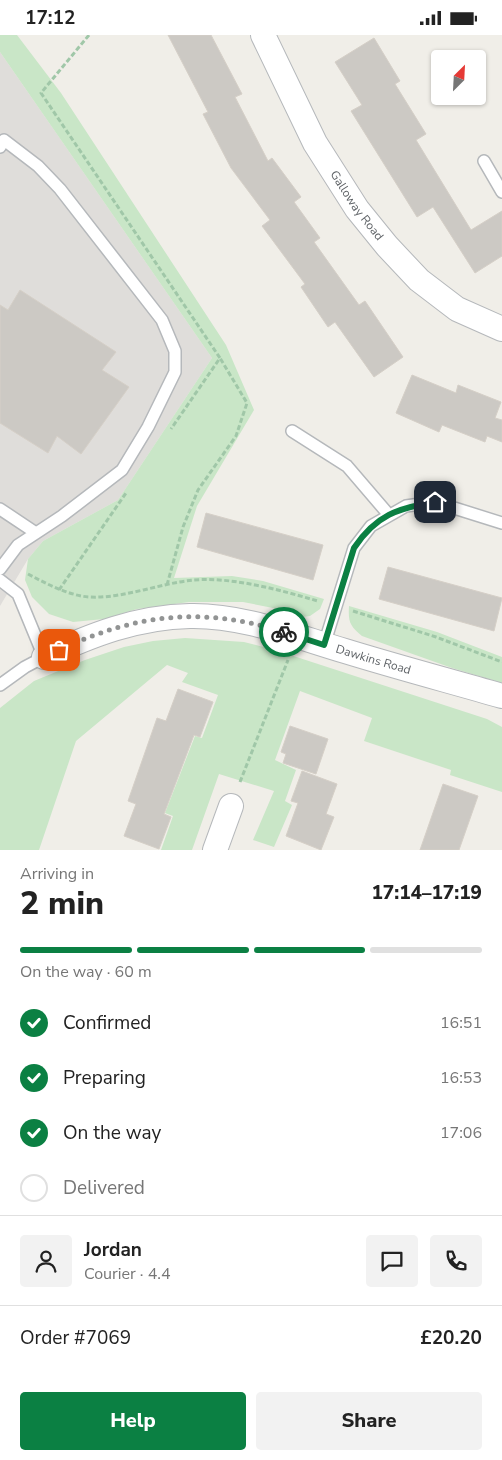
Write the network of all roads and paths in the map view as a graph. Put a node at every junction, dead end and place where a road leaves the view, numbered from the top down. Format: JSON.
{"nodes":[{"id":1,"x":89,"y":35,"type":"edge"},
{"id":2,"x":263,"y":35,"type":"edge"},
{"id":3,"x":0,"y":147,"type":"edge"},
{"id":4,"x":484,"y":161,"type":"dead end"},
{"id":5,"x":502,"y":192,"type":"edge"},
{"id":6,"x":502,"y":329,"type":"edge"},
{"id":7,"x":220,"y":358,"type":"junction"},
{"id":8,"x":170,"y":430,"type":"dead end"},
{"id":9,"x":292,"y":431,"type":"dead end"},
{"id":10,"x":132,"y":486,"type":"dead end"},
{"id":11,"x":0,"y":509,"type":"edge"},
{"id":12,"x":388,"y":515,"type":"junction"},
{"id":13,"x":502,"y":523,"type":"edge"},
{"id":14,"x":36,"y":533,"type":"junction"},
{"id":15,"x":0,"y":569,"type":"edge"},
{"id":16,"x":0,"y":581,"type":"edge"},
{"id":17,"x":167,"y":585,"type":"dead end"},
{"id":18,"x":59,"y":590,"type":"dead end"},
{"id":19,"x":297,"y":636,"type":"junction"},
{"id":20,"x":324,"y":645,"type":"junction"},
{"id":21,"x":44,"y":657,"type":"junction"},
{"id":22,"x":0,"y":685,"type":"edge"},
{"id":23,"x":502,"y":696,"type":"edge"},
{"id":24,"x":231,"y":806,"type":"joint"},
{"id":25,"x":215,"y":850,"type":"edge"}],
"edges":[{"from":1,"to":7,"type":"path"},
{"from":2,"to":6,"type":"street","name":"Galloway Road"},
{"from":3,"to":14,"type":"lane"},
{"from":4,"to":5,"type":"lane"},
{"from":7,"to":8,"type":"path"},
{"from":7,"to":17,"type":"path"},
{"from":9,"to":12,"type":"lane"},
{"from":10,"to":18,"type":"path"},
{"from":11,"to":14,"type":"lane"},
{"from":12,"to":13,"type":"lane"},
{"from":12,"to":20,"type":"lane"},
{"from":14,"to":15,"type":"lane"},
{"from":16,"to":21,"type":"lane"},
{"from":19,"to":20,"type":"street","name":"Dawkins Road"},
{"from":19,"to":21,"type":"street","name":"Dawkins Road"},
{"from":19,"to":24,"type":"path"},
{"from":20,"to":23,"type":"street","name":"Dawkins Road"},
{"from":21,"to":22,"type":"lane","name":"Dawkins Road"},
{"from":24,"to":25,"type":"street"}]}
